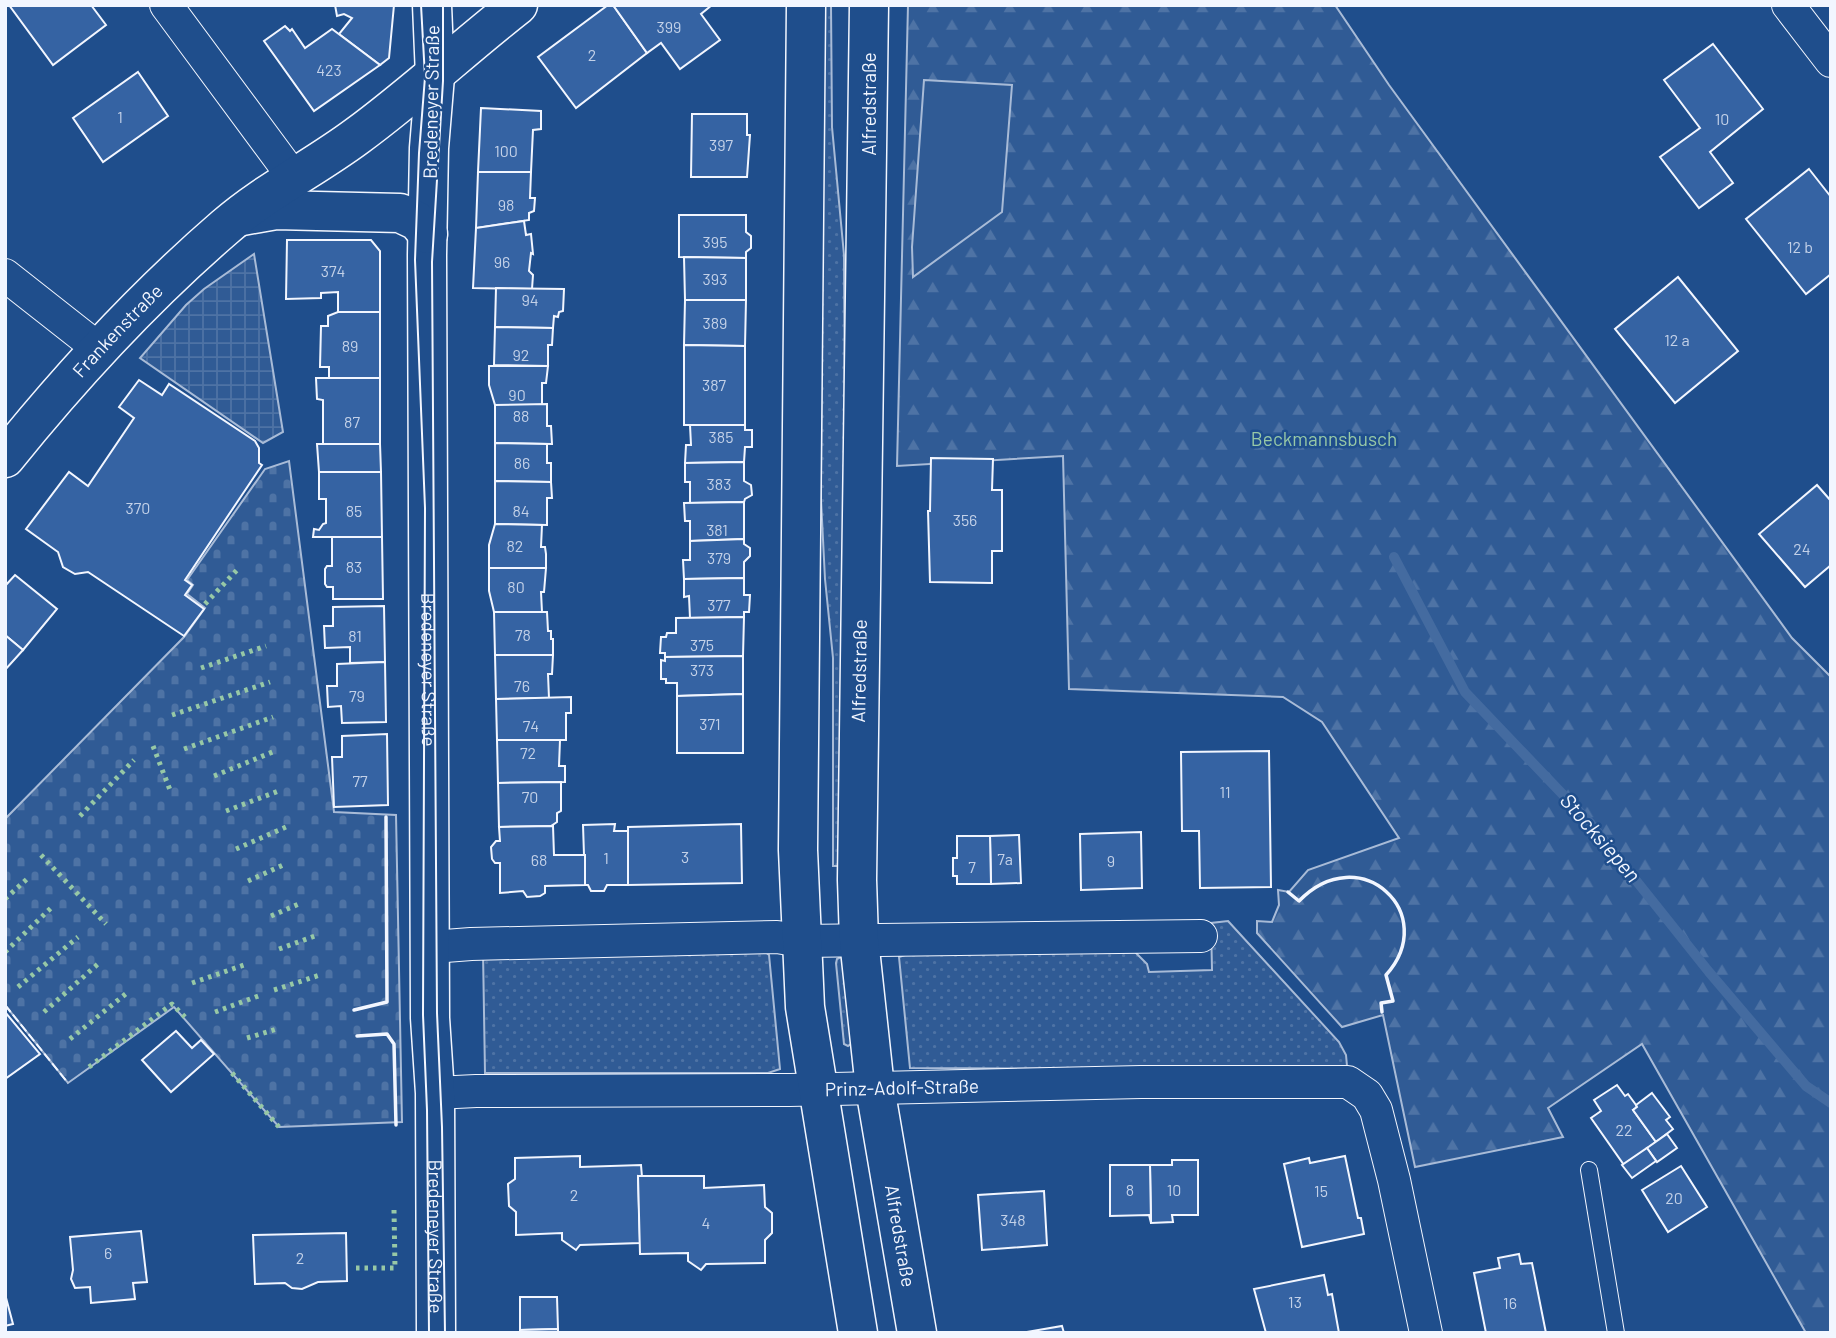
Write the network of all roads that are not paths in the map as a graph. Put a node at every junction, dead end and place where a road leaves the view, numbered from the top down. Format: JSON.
{"nodes":[{"id":1,"x":166,"y":5,"type":"edge"},
{"id":2,"x":432,"y":5,"type":"edge"},
{"id":3,"x":518,"y":5,"type":"edge"},
{"id":4,"x":806,"y":5,"type":"edge"},
{"id":5,"x":869,"y":5,"type":"edge"},
{"id":6,"x":1788,"y":5,"type":"edge"},
{"id":7,"x":1831,"y":61,"type":"edge"},
{"id":8,"x":435,"y":76,"type":"junction"},
{"id":9,"x":294,"y":178,"type":"junction"},
{"id":10,"x":240,"y":216,"type":"junction"},
{"id":11,"x":428,"y":234,"type":"junction"},
{"id":12,"x":5,"y":275,"type":"edge"},
{"id":13,"x":99,"y":349,"type":"junction"},
{"id":14,"x":5,"y":458,"type":"edge"},
{"id":15,"x":1201,"y":936,"type":"dead end"},
{"id":16,"x":859,"y":940,"type":"junction"},
{"id":17,"x":801,"y":941,"type":"junction"},
{"id":18,"x":432,"y":947,"type":"junction"},
{"id":19,"x":817,"y":1088,"type":"junction"},
{"id":20,"x":875,"y":1088,"type":"junction"},
{"id":21,"x":435,"y":1093,"type":"junction"},
{"id":22,"x":1589,"y":1170,"type":"dead end"},
{"id":23,"x":436,"y":1333,"type":"edge"},
{"id":24,"x":859,"y":1333,"type":"edge"},
{"id":25,"x":917,"y":1333,"type":"edge"},
{"id":26,"x":1426,"y":1333,"type":"edge"},
{"id":27,"x":1616,"y":1333,"type":"edge"}],
"edges":[{"from":1,"to":9,"type":"street"},
{"from":2,"to":8,"type":"main road","name":"Bredeneyer Straße"},
{"from":3,"to":8,"type":"main road","name":"Frankenstraße"},
{"from":4,"to":17,"type":"main road"},
{"from":5,"to":16,"type":"main road","name":"Alfredstraße"},
{"from":6,"to":7,"type":"street"},
{"from":8,"to":9,"type":"main road","name":"Frankenstraße"},
{"from":8,"to":11,"type":"main road","name":"Bredeneyer Straße"},
{"from":9,"to":10,"type":"main road","name":"Frankenstraße"},
{"from":10,"to":11,"type":"main road"},
{"from":10,"to":13,"type":"main road","name":"Frankenstraße"},
{"from":11,"to":18,"type":"main road","name":"Bredeneyer Straße"},
{"from":12,"to":13,"type":"street"},
{"from":13,"to":14,"type":"main road","name":"Frankenstraße"},
{"from":15,"to":16,"type":"street"},
{"from":16,"to":17,"type":"street"},
{"from":16,"to":20,"type":"main road","name":"Alfredstraße"},
{"from":17,"to":18,"type":"street"},
{"from":17,"to":19,"type":"main road"},
{"from":18,"to":21,"type":"main road","name":"Bredeneyer Straße"},
{"from":19,"to":20,"type":"street","name":"Prinz-Adolf-Straße"},
{"from":19,"to":21,"type":"street","name":"Prinz-Adolf-Straße"},
{"from":19,"to":24,"type":"main road"},
{"from":20,"to":25,"type":"main road","name":"Alfredstraße"},
{"from":20,"to":26,"type":"street","name":"Prinz-Adolf-Straße"},
{"from":21,"to":23,"type":"main road","name":"Bredeneyer Straße"},
{"from":22,"to":27,"type":"lane"}]}
